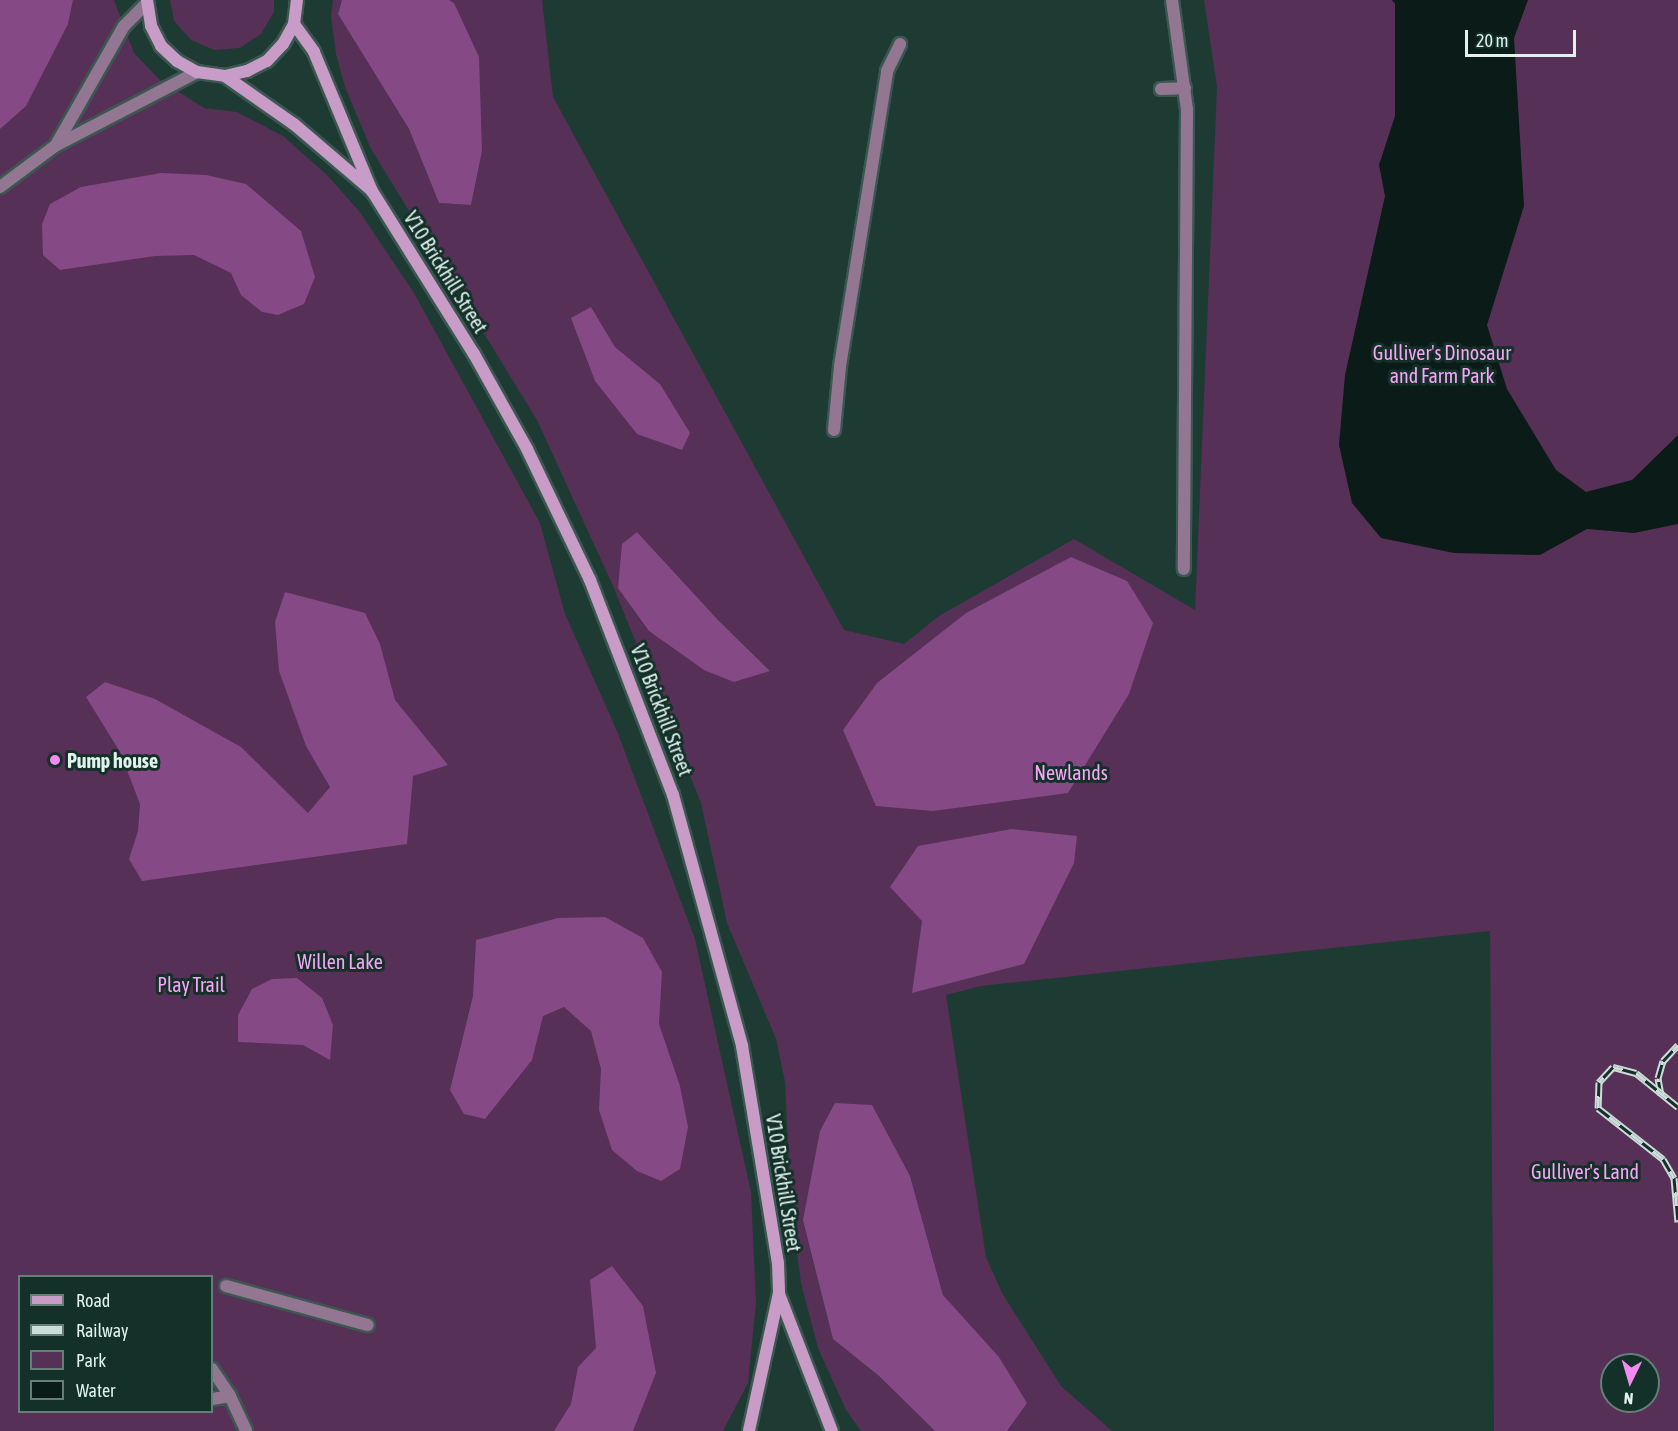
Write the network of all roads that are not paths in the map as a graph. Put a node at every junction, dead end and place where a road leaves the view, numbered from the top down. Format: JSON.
{"nodes":[{"id":1,"x":297,"y":0,"type":"edge"},
{"id":2,"x":1172,"y":0,"type":"edge"},
{"id":3,"x":146,"y":2,"type":"edge"},
{"id":4,"x":294,"y":24,"type":"junction"},
{"id":5,"x":900,"y":44,"type":"dead end"},
{"id":6,"x":197,"y":72,"type":"junction"},
{"id":7,"x":225,"y":76,"type":"junction"},
{"id":8,"x":1185,"y":88,"type":"junction"},
{"id":9,"x":1161,"y":89,"type":"dead end"},
{"id":10,"x":55,"y":146,"type":"junction"},
{"id":11,"x":0,"y":187,"type":"edge"},
{"id":12,"x":372,"y":190,"type":"junction"},
{"id":13,"x":834,"y":430,"type":"dead end"},
{"id":14,"x":1184,"y":569,"type":"dead end"},
{"id":15,"x":226,"y":1286,"type":"dead end"},
{"id":16,"x":778,"y":1293,"type":"junction"},
{"id":17,"x":368,"y":1325,"type":"dead end"},
{"id":18,"x":213,"y":1370,"type":"edge"},
{"id":19,"x":230,"y":1396,"type":"junction"},
{"id":20,"x":213,"y":1399,"type":"edge"},
{"id":21,"x":246,"y":1431,"type":"edge"},
{"id":22,"x":749,"y":1431,"type":"edge"},
{"id":23,"x":832,"y":1431,"type":"edge"}],
"edges":[{"from":1,"to":4,"type":"street"},
{"from":2,"to":8,"type":"lane"},
{"from":3,"to":6,"type":"street"},
{"from":3,"to":10,"type":"lane"},
{"from":4,"to":7,"type":"street"},
{"from":4,"to":12,"type":"street","name":"V10 Brickhill Street"},
{"from":5,"to":13,"type":"lane"},
{"from":6,"to":7,"type":"street"},
{"from":6,"to":10,"type":"lane"},
{"from":7,"to":12,"type":"street","name":"V10 Brickhill Street"},
{"from":8,"to":9,"type":"lane"},
{"from":8,"to":14,"type":"lane"},
{"from":10,"to":11,"type":"lane"},
{"from":12,"to":16,"type":"street","name":"V10 Brickhill Street"},
{"from":15,"to":17,"type":"lane"},
{"from":16,"to":22,"type":"street","name":"V10 Brickhill Street"},
{"from":16,"to":23,"type":"street","name":"V10 Brickhill Street"},
{"from":18,"to":19,"type":"lane"},
{"from":19,"to":20,"type":"lane"},
{"from":19,"to":21,"type":"lane"}]}
